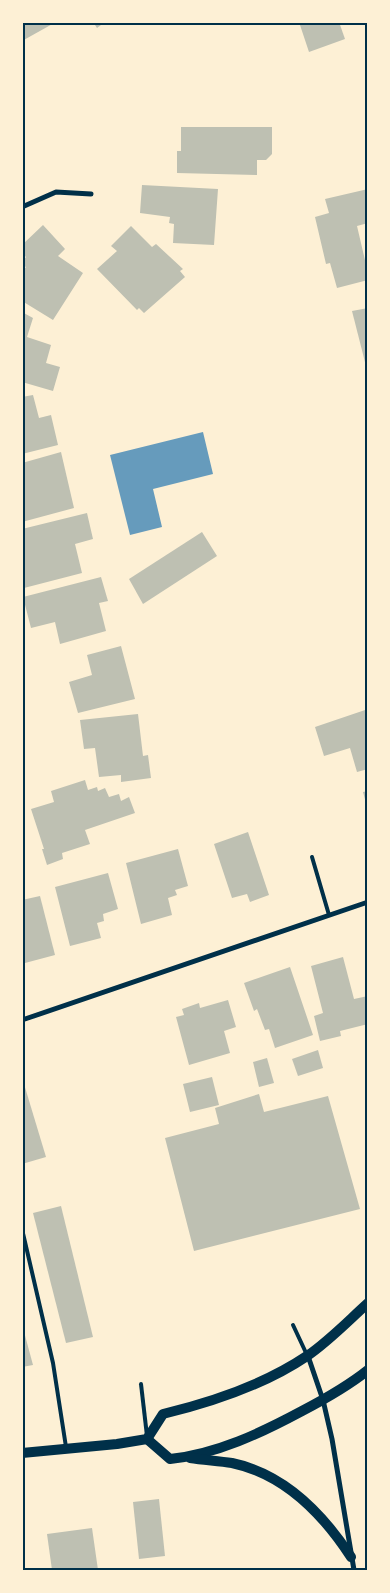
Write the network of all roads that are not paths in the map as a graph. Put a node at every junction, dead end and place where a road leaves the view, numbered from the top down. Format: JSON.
{"nodes":[{"id":1,"x":91,"y":194,"type":"dead end"},
{"id":2,"x":22,"y":206,"type":"edge"},
{"id":3,"x":312,"y":857,"type":"dead end"},
{"id":4,"x":368,"y":902,"type":"edge"},
{"id":5,"x":329,"y":915,"type":"junction"},
{"id":6,"x":22,"y":1020,"type":"edge"},
{"id":7,"x":22,"y":1229,"type":"edge"},
{"id":8,"x":368,"y":1303,"type":"edge"},
{"id":9,"x":292,"y":1325,"type":"dead end"},
{"id":10,"x":308,"y":1355,"type":"junction"},
{"id":11,"x":368,"y":1370,"type":"edge"},
{"id":12,"x":141,"y":1384,"type":"dead end"},
{"id":13,"x":324,"y":1400,"type":"junction"},
{"id":14,"x":147,"y":1439,"type":"junction"},
{"id":15,"x":66,"y":1449,"type":"junction"},
{"id":16,"x":22,"y":1453,"type":"edge"},
{"id":17,"x":186,"y":1457,"type":"junction"},
{"id":18,"x":351,"y":1557,"type":"junction"},
{"id":19,"x":354,"y":1570,"type":"edge"}],
"edges":[{"from":1,"to":2,"type":"street"},
{"from":3,"to":5,"type":"lane"},
{"from":4,"to":5,"type":"street"},
{"from":5,"to":6,"type":"street"},
{"from":7,"to":15,"type":"lane"},
{"from":8,"to":10,"type":"main road"},
{"from":9,"to":10,"type":"lane"},
{"from":10,"to":13,"type":"street"},
{"from":10,"to":14,"type":"main road"},
{"from":11,"to":13,"type":"main road"},
{"from":12,"to":14,"type":"lane"},
{"from":13,"to":17,"type":"main road"},
{"from":13,"to":18,"type":"street"},
{"from":14,"to":15,"type":"main road"},
{"from":14,"to":17,"type":"main road"},
{"from":15,"to":16,"type":"main road"},
{"from":17,"to":18,"type":"main road"},
{"from":18,"to":19,"type":"street"}]}
